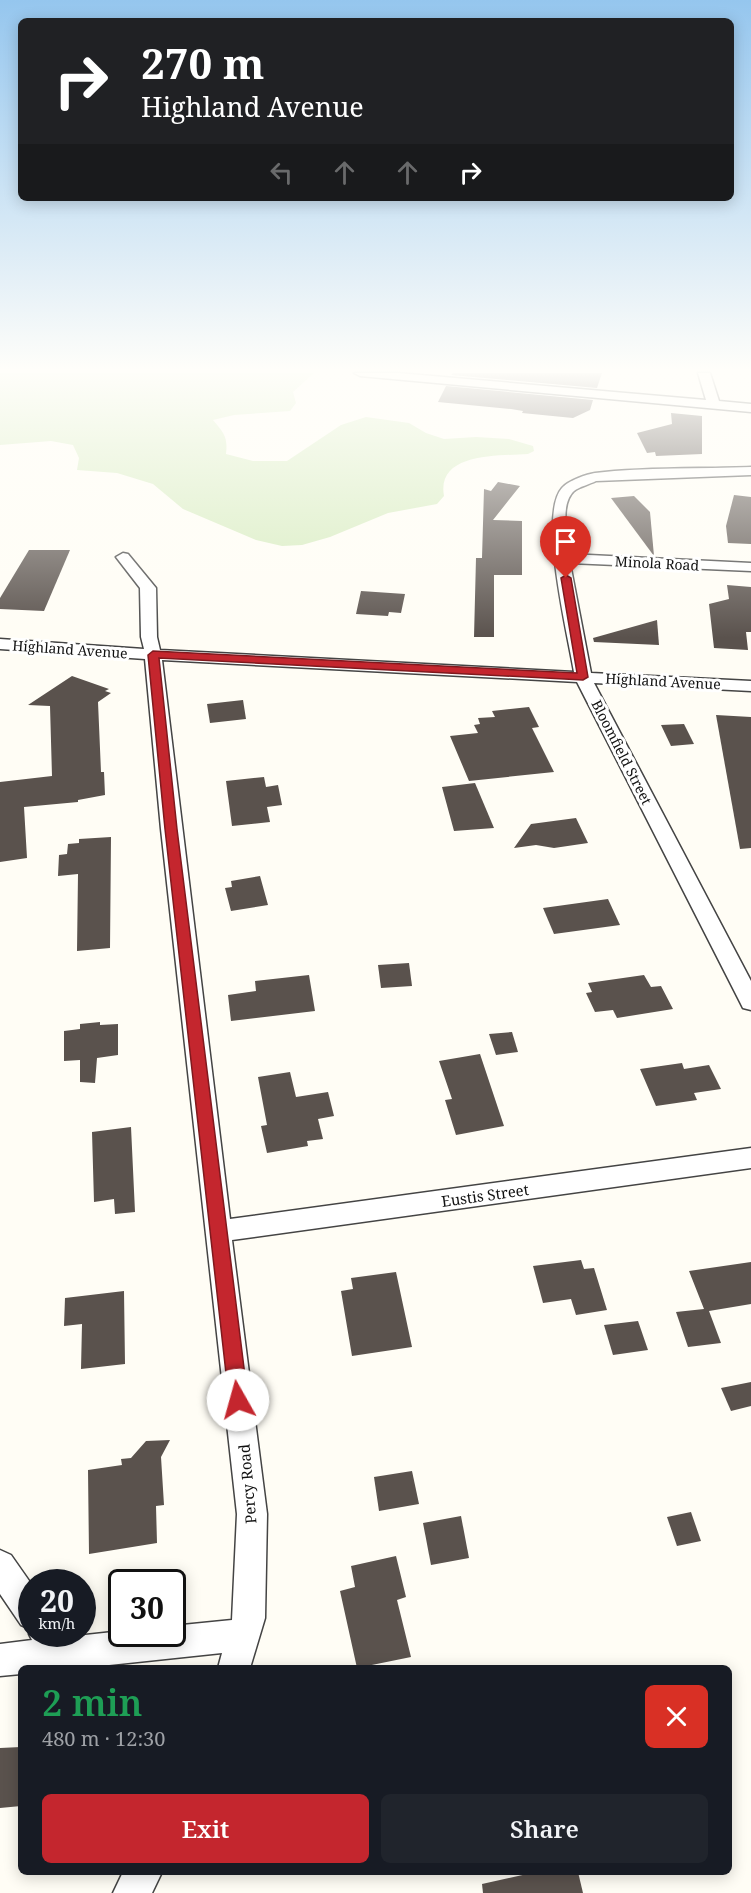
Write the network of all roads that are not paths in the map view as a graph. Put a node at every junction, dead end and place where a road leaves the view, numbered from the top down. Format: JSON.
{"nodes":[{"id":1,"x":751,"y":471,"type":"edge"},
{"id":2,"x":123,"y":557,"type":"dead end"},
{"id":3,"x":562,"y":558,"type":"junction"},
{"id":4,"x":751,"y":567,"type":"edge"},
{"id":5,"x":0,"y":644,"type":"edge"},
{"id":6,"x":153,"y":655,"type":"junction"},
{"id":7,"x":583,"y":677,"type":"junction"},
{"id":8,"x":751,"y":686,"type":"edge"},
{"id":9,"x":751,"y":1002,"type":"edge"},
{"id":10,"x":751,"y":1158,"type":"edge"},
{"id":11,"x":219,"y":1231,"type":"junction"},
{"id":12,"x":0,"y":1566,"type":"edge"},
{"id":13,"x":18,"y":1593,"type":"edge"},
{"id":14,"x":244,"y":1635,"type":"junction"},
{"id":15,"x":96,"y":1642,"type":"edge"},
{"id":16,"x":42,"y":1647,"type":"edge"},
{"id":17,"x":0,"y":1660,"type":"edge"},
{"id":18,"x":235,"y":1665,"type":"edge"},
{"id":19,"x":142,"y":1875,"type":"edge"},
{"id":20,"x":131,"y":1893,"type":"edge"}],
"edges":[{"from":1,"to":3,"type":"street","name":"Bloomfield Street"},
{"from":2,"to":6,"type":"street","name":"Percy Road"},
{"from":3,"to":4,"type":"street","name":"Minola Road"},
{"from":3,"to":7,"type":"street","name":"Bloomfield Street"},
{"from":5,"to":6,"type":"street","name":"Highland Avenue"},
{"from":6,"to":7,"type":"street","name":"Highland Avenue"},
{"from":6,"to":11,"type":"street","name":"Percy Road"},
{"from":7,"to":8,"type":"street","name":"Highland Avenue"},
{"from":7,"to":9,"type":"street","name":"Bloomfield Street"},
{"from":10,"to":11,"type":"street","name":"Eustis Street"},
{"from":11,"to":14,"type":"street","name":"Percy Road"},
{"from":12,"to":13,"type":"street"},
{"from":14,"to":15,"type":"street"},
{"from":14,"to":18,"type":"street","name":"Percy Road"},
{"from":16,"to":17,"type":"street"},
{"from":19,"to":20,"type":"street"}]}
